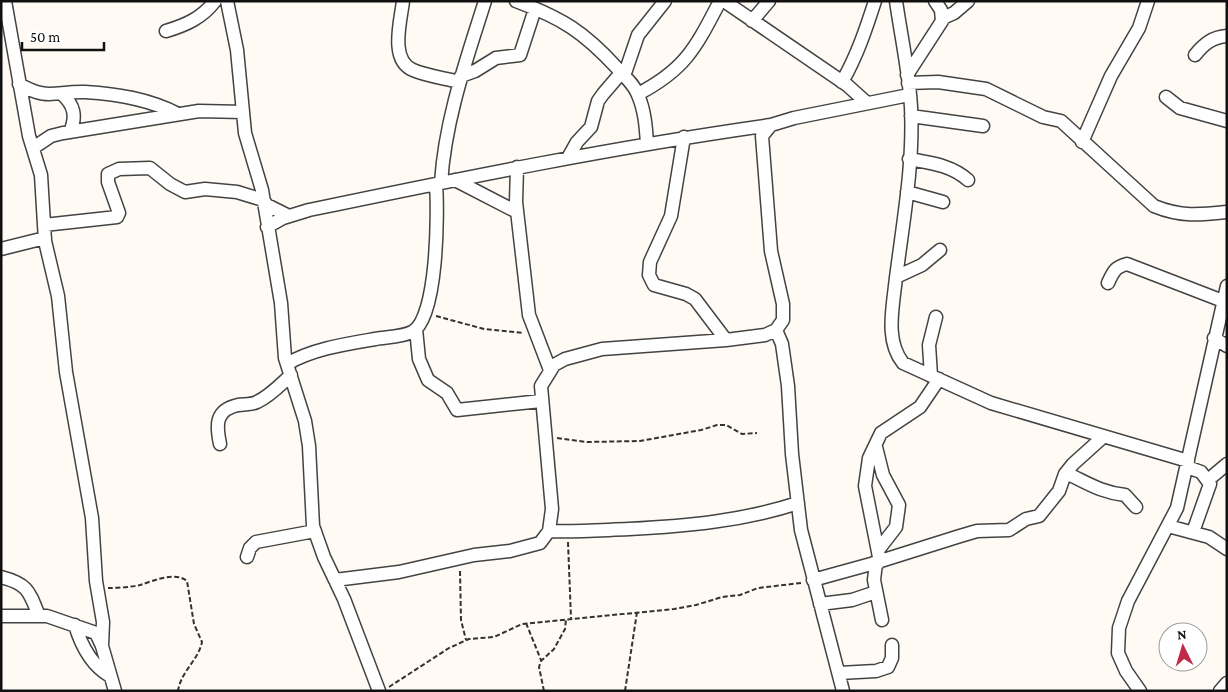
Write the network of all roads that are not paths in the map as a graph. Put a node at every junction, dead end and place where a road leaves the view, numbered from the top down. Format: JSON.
{"nodes":[{"id":1,"x":5,"y":1,"type":"edge"},
{"id":2,"x":216,"y":1,"type":"edge"},
{"id":3,"x":227,"y":1,"type":"edge"},
{"id":4,"x":403,"y":1,"type":"edge"},
{"id":5,"x":485,"y":1,"type":"edge"},
{"id":6,"x":516,"y":1,"type":"edge"},
{"id":7,"x":666,"y":1,"type":"edge"},
{"id":8,"x":722,"y":1,"type":"edge"},
{"id":9,"x":768,"y":1,"type":"edge"},
{"id":10,"x":875,"y":1,"type":"edge"},
{"id":11,"x":896,"y":1,"type":"edge"},
{"id":12,"x":935,"y":1,"type":"edge"},
{"id":13,"x":968,"y":1,"type":"edge"},
{"id":14,"x":1148,"y":1,"type":"edge"},
{"id":15,"x":535,"y":9,"type":"junction"},
{"id":16,"x":943,"y":18,"type":"junction"},
{"id":17,"x":752,"y":21,"type":"junction"},
{"id":18,"x":166,"y":31,"type":"dead end"},
{"id":19,"x":1227,"y":36,"type":"edge"},
{"id":20,"x":1195,"y":55,"type":"dead end"},
{"id":21,"x":623,"y":74,"type":"junction"},
{"id":22,"x":460,"y":79,"type":"junction"},
{"id":23,"x":842,"y":82,"type":"junction"},
{"id":24,"x":19,"y":84,"type":"junction"},
{"id":25,"x":908,"y":84,"type":"junction"},
{"id":26,"x":62,"y":94,"type":"junction"},
{"id":27,"x":638,"y":94,"type":"junction"},
{"id":28,"x":1166,"y":97,"type":"dead end"},
{"id":29,"x":867,"y":103,"type":"junction"},
{"id":30,"x":243,"y":112,"type":"junction"},
{"id":31,"x":178,"y":114,"type":"junction"},
{"id":32,"x":911,"y":116,"type":"junction"},
{"id":33,"x":1227,"y":121,"type":"edge"},
{"id":34,"x":771,"y":125,"type":"junction"},
{"id":35,"x":983,"y":126,"type":"dead end"},
{"id":36,"x":70,"y":132,"type":"junction"},
{"id":37,"x":684,"y":137,"type":"junction"},
{"id":38,"x":1082,"y":142,"type":"junction"},
{"id":39,"x":647,"y":144,"type":"junction"},
{"id":40,"x":33,"y":148,"type":"junction"},
{"id":41,"x":568,"y":158,"type":"junction"},
{"id":42,"x":909,"y":159,"type":"junction"},
{"id":43,"x":516,"y":167,"type":"junction"},
{"id":44,"x":455,"y":180,"type":"junction"},
{"id":45,"x":968,"y":180,"type":"dead end"},
{"id":46,"x":439,"y":184,"type":"junction"},
{"id":47,"x":907,"y":192,"type":"junction"},
{"id":48,"x":263,"y":200,"type":"junction"},
{"id":49,"x":943,"y":202,"type":"dead end"},
{"id":50,"x":517,"y":212,"type":"junction"},
{"id":51,"x":1227,"y":212,"type":"edge"},
{"id":52,"x":289,"y":216,"type":"junction"},
{"id":53,"x":44,"y":225,"type":"junction"},
{"id":54,"x":267,"y":227,"type":"junction"},
{"id":55,"x":45,"y":238,"type":"junction"},
{"id":56,"x":1,"y":249,"type":"edge"},
{"id":57,"x":940,"y":250,"type":"dead end"},
{"id":58,"x":896,"y":277,"type":"junction"},
{"id":59,"x":1108,"y":283,"type":"dead end"},
{"id":60,"x":1227,"y":286,"type":"edge"},
{"id":61,"x":1223,"y":301,"type":"junction"},
{"id":62,"x":936,"y":316,"type":"dead end"},
{"id":63,"x":416,"y":329,"type":"junction"},
{"id":64,"x":776,"y":330,"type":"junction"},
{"id":65,"x":1214,"y":338,"type":"junction"},
{"id":66,"x":726,"y":340,"type":"junction"},
{"id":67,"x":1227,"y":346,"type":"edge"},
{"id":68,"x":289,"y":369,"type":"junction"},
{"id":69,"x":550,"y":370,"type":"junction"},
{"id":70,"x":935,"y":378,"type":"junction"},
{"id":71,"x":541,"y":401,"type":"junction"},
{"id":72,"x":1103,"y":437,"type":"junction"},
{"id":73,"x":220,"y":444,"type":"dead end"},
{"id":74,"x":876,"y":447,"type":"junction"},
{"id":75,"x":1188,"y":464,"type":"junction"},
{"id":76,"x":1227,"y":464,"type":"edge"},
{"id":77,"x":1066,"y":473,"type":"junction"},
{"id":78,"x":1208,"y":480,"type":"junction"},
{"id":79,"x":798,"y":503,"type":"junction"},
{"id":80,"x":1136,"y":506,"type":"dead end"},
{"id":81,"x":1168,"y":526,"type":"junction"},
{"id":82,"x":315,"y":531,"type":"junction"},
{"id":83,"x":549,"y":531,"type":"junction"},
{"id":84,"x":1193,"y":532,"type":"junction"},
{"id":85,"x":1227,"y":549,"type":"edge"},
{"id":86,"x":247,"y":557,"type":"dead end"},
{"id":87,"x":878,"y":558,"type":"junction"},
{"id":88,"x":1,"y":577,"type":"edge"},
{"id":89,"x":335,"y":580,"type":"junction"},
{"id":90,"x":813,"y":580,"type":"junction"},
{"id":91,"x":876,"y":592,"type":"junction"},
{"id":92,"x":820,"y":604,"type":"junction"},
{"id":93,"x":1,"y":616,"type":"edge"},
{"id":94,"x":39,"y":616,"type":"junction"},
{"id":95,"x":882,"y":620,"type":"dead end"},
{"id":96,"x":75,"y":625,"type":"junction"},
{"id":97,"x":892,"y":645,"type":"dead end"},
{"id":98,"x":102,"y":646,"type":"junction"},
{"id":99,"x":839,"y":674,"type":"junction"},
{"id":100,"x":110,"y":676,"type":"junction"},
{"id":101,"x":1227,"y":683,"type":"edge"},
{"id":102,"x":1138,"y":688,"type":"edge"},
{"id":103,"x":382,"y":690,"type":"edge"},
{"id":104,"x":115,"y":691,"type":"edge"},
{"id":105,"x":843,"y":691,"type":"edge"},
{"id":106,"x":1124,"y":691,"type":"edge"},
{"id":107,"x":1220,"y":691,"type":"edge"}],
"edges":[{"from":1,"to":24,"type":"street"},
{"from":2,"to":18,"type":"street"},
{"from":3,"to":30,"type":"street"},
{"from":4,"to":22,"type":"street"},
{"from":5,"to":22,"type":"street"},
{"from":6,"to":15,"type":"street"},
{"from":7,"to":21,"type":"street"},
{"from":8,"to":17,"type":"street"},
{"from":8,"to":27,"type":"street"},
{"from":9,"to":17,"type":"street"},
{"from":10,"to":23,"type":"street"},
{"from":11,"to":25,"type":"street"},
{"from":12,"to":16,"type":"street"},
{"from":13,"to":16,"type":"street"},
{"from":14,"to":38,"type":"street"},
{"from":15,"to":21,"type":"street"},
{"from":15,"to":22,"type":"street"},
{"from":16,"to":25,"type":"street"},
{"from":17,"to":23,"type":"street"},
{"from":19,"to":20,"type":"street"},
{"from":21,"to":27,"type":"street"},
{"from":21,"to":41,"type":"street"},
{"from":22,"to":46,"type":"street"},
{"from":23,"to":29,"type":"street"},
{"from":24,"to":26,"type":"street"},
{"from":24,"to":40,"type":"street"},
{"from":25,"to":29,"type":"street"},
{"from":25,"to":32,"type":"street"},
{"from":25,"to":38,"type":"street"},
{"from":26,"to":31,"type":"street"},
{"from":26,"to":36,"type":"street"},
{"from":27,"to":39,"type":"street"},
{"from":28,"to":33,"type":"street"},
{"from":29,"to":34,"type":"street"},
{"from":30,"to":31,"type":"street"},
{"from":30,"to":48,"type":"street"},
{"from":31,"to":36,"type":"street"},
{"from":32,"to":35,"type":"street"},
{"from":32,"to":42,"type":"street"},
{"from":34,"to":37,"type":"street"},
{"from":34,"to":64,"type":"street"},
{"from":36,"to":40,"type":"street"},
{"from":37,"to":39,"type":"street"},
{"from":37,"to":66,"type":"street"},
{"from":38,"to":51,"type":"street"},
{"from":39,"to":41,"type":"street"},
{"from":40,"to":53,"type":"street"},
{"from":41,"to":43,"type":"street"},
{"from":42,"to":45,"type":"street"},
{"from":42,"to":47,"type":"street"},
{"from":43,"to":44,"type":"street"},
{"from":43,"to":50,"type":"street"},
{"from":44,"to":46,"type":"street"},
{"from":44,"to":50,"type":"street"},
{"from":46,"to":52,"type":"street"},
{"from":46,"to":63,"type":"street"},
{"from":47,"to":49,"type":"street"},
{"from":47,"to":58,"type":"street"},
{"from":48,"to":52,"type":"street"},
{"from":48,"to":53,"type":"street"},
{"from":48,"to":54,"type":"street"},
{"from":50,"to":69,"type":"street"},
{"from":52,"to":54,"type":"street"},
{"from":53,"to":55,"type":"street"},
{"from":54,"to":68,"type":"street"},
{"from":55,"to":56,"type":"street"},
{"from":55,"to":98,"type":"street"},
{"from":57,"to":58,"type":"street"},
{"from":58,"to":70,"type":"street"},
{"from":59,"to":61,"type":"street"},
{"from":60,"to":61,"type":"street"},
{"from":61,"to":65,"type":"street"},
{"from":62,"to":70,"type":"street"},
{"from":63,"to":68,"type":"street"},
{"from":63,"to":71,"type":"street"},
{"from":64,"to":66,"type":"street"},
{"from":64,"to":79,"type":"street"},
{"from":65,"to":67,"type":"street"},
{"from":65,"to":75,"type":"street"},
{"from":66,"to":69,"type":"street"},
{"from":68,"to":73,"type":"street"},
{"from":68,"to":82,"type":"street"},
{"from":69,"to":71,"type":"street"},
{"from":70,"to":72,"type":"street"},
{"from":70,"to":74,"type":"street"},
{"from":71,"to":83,"type":"street"},
{"from":72,"to":75,"type":"street"},
{"from":72,"to":77,"type":"street"},
{"from":74,"to":87,"type":"street"},
{"from":74,"to":87,"type":"street"},
{"from":75,"to":78,"type":"street"},
{"from":75,"to":81,"type":"street"},
{"from":76,"to":78,"type":"street"},
{"from":77,"to":80,"type":"street"},
{"from":77,"to":87,"type":"street"},
{"from":78,"to":84,"type":"street"},
{"from":79,"to":83,"type":"street"},
{"from":79,"to":90,"type":"street"},
{"from":81,"to":84,"type":"street"},
{"from":81,"to":102,"type":"street"},
{"from":82,"to":86,"type":"street"},
{"from":82,"to":89,"type":"street"},
{"from":83,"to":89,"type":"street"},
{"from":84,"to":85,"type":"street"},
{"from":87,"to":90,"type":"street"},
{"from":87,"to":91,"type":"street"},
{"from":88,"to":94,"type":"street"},
{"from":89,"to":103,"type":"street"},
{"from":90,"to":92,"type":"street"},
{"from":91,"to":92,"type":"street"},
{"from":91,"to":95,"type":"street"},
{"from":92,"to":99,"type":"street"},
{"from":93,"to":94,"type":"street"},
{"from":94,"to":96,"type":"street"},
{"from":96,"to":98,"type":"street"},
{"from":96,"to":100,"type":"street"},
{"from":97,"to":99,"type":"street"},
{"from":98,"to":100,"type":"street"},
{"from":99,"to":105,"type":"street"},
{"from":100,"to":104,"type":"street"},
{"from":101,"to":107,"type":"street"},
{"from":102,"to":106,"type":"street"}]}
